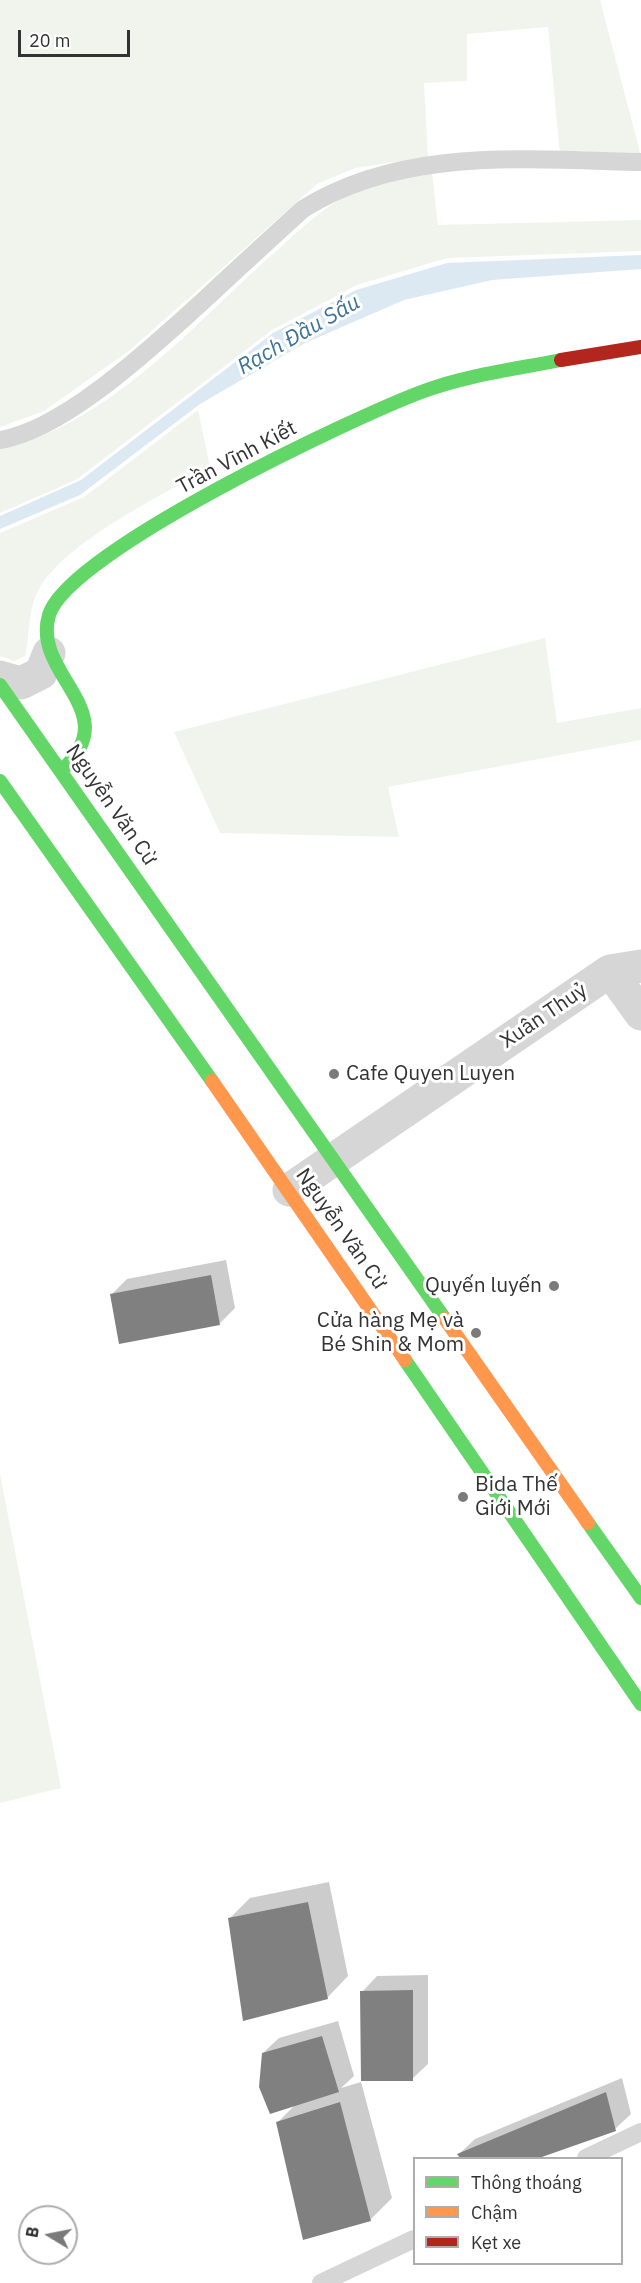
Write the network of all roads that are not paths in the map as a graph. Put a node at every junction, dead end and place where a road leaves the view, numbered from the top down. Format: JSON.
{"nodes":[{"id":1,"x":641,"y":162,"type":"edge"},
{"id":2,"x":641,"y":347,"type":"edge"},
{"id":3,"x":0,"y":440,"type":"edge"},
{"id":4,"x":49,"y":652,"type":"junction"},
{"id":5,"x":0,"y":677,"type":"edge"},
{"id":6,"x":0,"y":685,"type":"edge"},
{"id":7,"x":61,"y":771,"type":"junction"},
{"id":8,"x":0,"y":782,"type":"edge"},
{"id":9,"x":14,"y":819,"type":"edge"},
{"id":10,"x":626,"y":968,"type":"edge"},
{"id":11,"x":641,"y":1014,"type":"edge"},
{"id":12,"x":333,"y":1159,"type":"junction"},
{"id":13,"x":289,"y":1190,"type":"junction"},
{"id":14,"x":641,"y":1598,"type":"edge"},
{"id":15,"x":641,"y":1703,"type":"edge"},
{"id":16,"x":641,"y":2132,"type":"edge"},
{"id":17,"x":588,"y":2157,"type":"edge"},
{"id":18,"x":413,"y":2239,"type":"edge"},
{"id":19,"x":321,"y":2283,"type":"edge"}],
"edges":[{"from":1,"to":3,"type":"lane"},
{"from":2,"to":4,"type":"main road","name":"Trần Vĩnh Kiết"},
{"from":4,"to":5,"type":"street"},
{"from":4,"to":7,"type":"main road"},
{"from":6,"to":7,"type":"main road","name":"Nguyễn Văn Cừ"},
{"from":7,"to":12,"type":"main road","name":"Nguyễn Văn Cừ"},
{"from":8,"to":9,"type":"main road","name":"Nguyễn Văn Cừ"},
{"from":9,"to":13,"type":"main road","name":"Nguyễn Văn Cừ"},
{"from":10,"to":11,"type":"street"},
{"from":10,"to":12,"type":"street","name":"Xuân Thuỷ"},
{"from":12,"to":13,"type":"street","name":"Xuân Thuỷ"},
{"from":12,"to":14,"type":"main road","name":"Nguyễn Văn Cừ"},
{"from":13,"to":15,"type":"main road","name":"Nguyễn Văn Cừ"},
{"from":16,"to":17,"type":"lane"},
{"from":18,"to":19,"type":"lane"}]}
